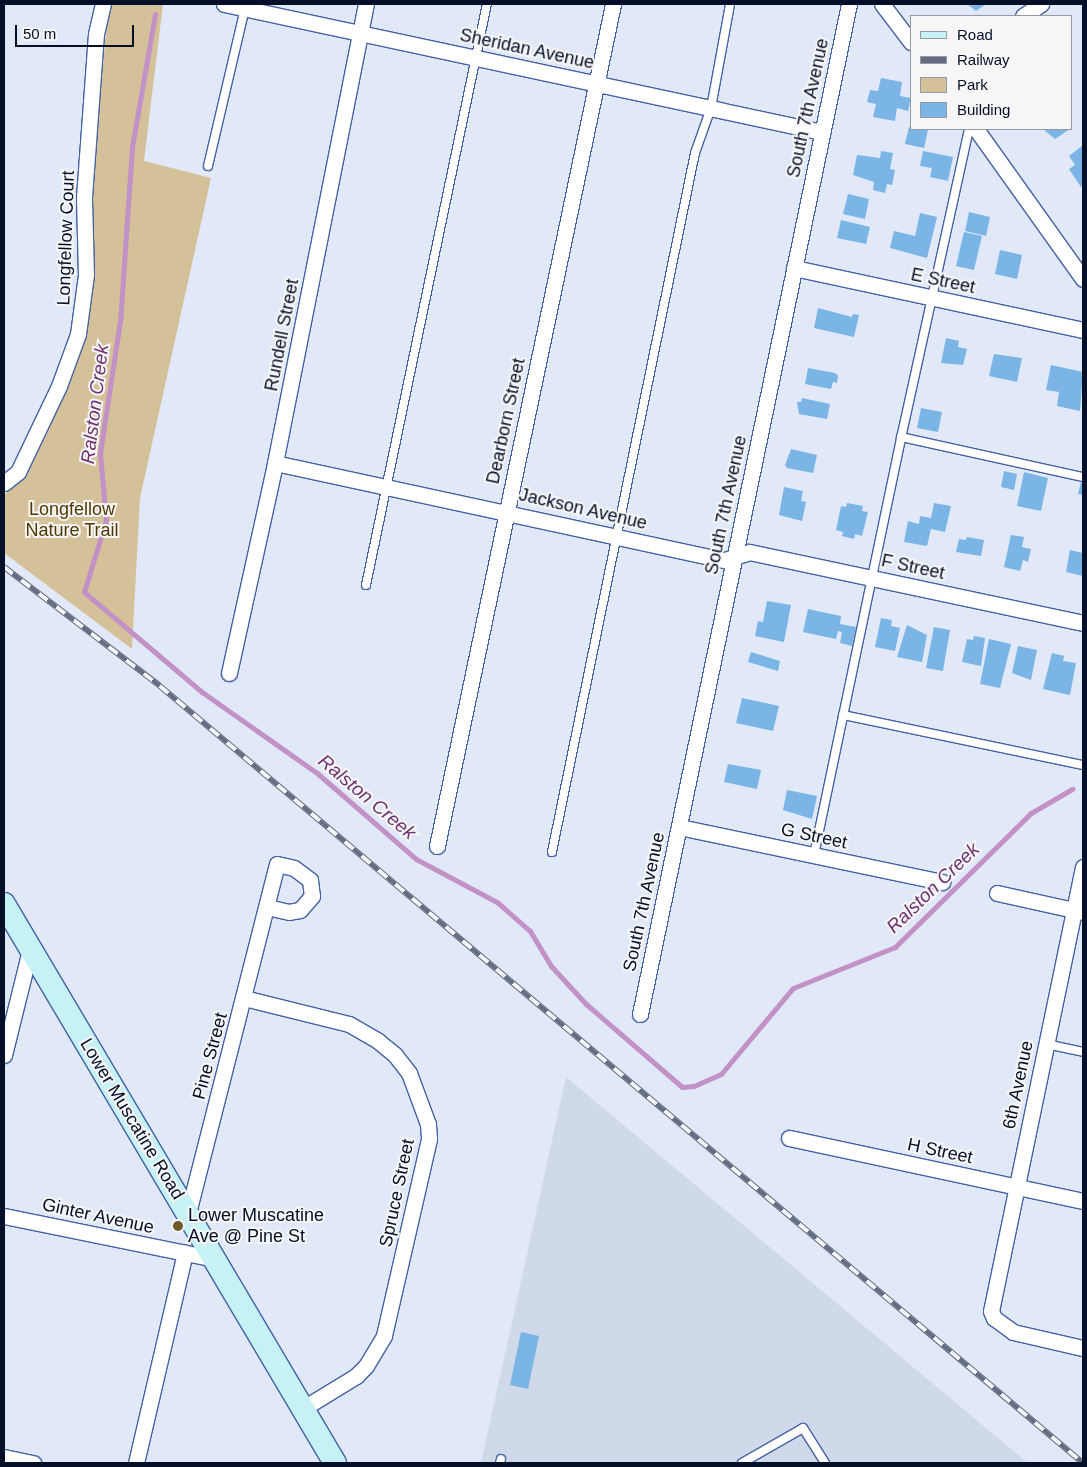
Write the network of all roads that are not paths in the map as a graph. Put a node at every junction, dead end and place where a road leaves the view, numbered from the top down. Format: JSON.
{"nodes":[{"id":1,"x":103,"y":4,"type":"edge"},
{"id":2,"x":224,"y":4,"type":"edge"},
{"id":3,"x":366,"y":4,"type":"edge"},
{"id":4,"x":487,"y":4,"type":"edge"},
{"id":5,"x":613,"y":4,"type":"edge"},
{"id":6,"x":730,"y":4,"type":"edge"},
{"id":7,"x":848,"y":4,"type":"edge"},
{"id":8,"x":882,"y":4,"type":"edge"},
{"id":9,"x":1041,"y":4,"type":"edge"},
{"id":10,"x":245,"y":8,"type":"junction"},
{"id":11,"x":1024,"y":15,"type":"edge"},
{"id":12,"x":362,"y":33,"type":"junction"},
{"id":13,"x":910,"y":41,"type":"edge"},
{"id":14,"x":476,"y":57,"type":"junction"},
{"id":15,"x":598,"y":83,"type":"junction"},
{"id":16,"x":711,"y":108,"type":"junction"},
{"id":17,"x":969,"y":130,"type":"edge"},
{"id":18,"x":977,"y":130,"type":"edge"},
{"id":19,"x":822,"y":132,"type":"junction"},
{"id":20,"x":208,"y":166,"type":"dead end"},
{"id":21,"x":794,"y":268,"type":"junction"},
{"id":22,"x":1083,"y":279,"type":"edge"},
{"id":23,"x":931,"y":297,"type":"junction"},
{"id":24,"x":1083,"y":330,"type":"edge"},
{"id":25,"x":901,"y":437,"type":"junction"},
{"id":26,"x":275,"y":463,"type":"junction"},
{"id":27,"x":1083,"y":477,"type":"edge"},
{"id":28,"x":4,"y":484,"type":"edge"},
{"id":29,"x":387,"y":486,"type":"junction"},
{"id":30,"x":506,"y":511,"type":"junction"},
{"id":31,"x":619,"y":536,"type":"junction"},
{"id":32,"x":735,"y":556,"type":"junction"},
{"id":33,"x":872,"y":577,"type":"junction"},
{"id":34,"x":366,"y":585,"type":"dead end"},
{"id":35,"x":1083,"y":623,"type":"edge"},
{"id":36,"x":229,"y":673,"type":"dead end"},
{"id":37,"x":843,"y":716,"type":"junction"},
{"id":38,"x":1083,"y":765,"type":"edge"},
{"id":39,"x":679,"y":828,"type":"junction"},
{"id":40,"x":437,"y":846,"type":"dead end"},
{"id":41,"x":552,"y":852,"type":"dead end"},
{"id":42,"x":814,"y":855,"type":"junction"},
{"id":43,"x":1083,"y":868,"type":"edge"},
{"id":44,"x":942,"y":882,"type":"dead end"},
{"id":45,"x":997,"y":893,"type":"dead end"},
{"id":46,"x":4,"y":904,"type":"edge"},
{"id":47,"x":267,"y":907,"type":"dead end"},
{"id":48,"x":1079,"y":911,"type":"edge"},
{"id":49,"x":30,"y":950,"type":"junction"},
{"id":50,"x":244,"y":998,"type":"junction"},
{"id":51,"x":640,"y":1014,"type":"dead end"},
{"id":52,"x":1046,"y":1044,"type":"junction"},
{"id":53,"x":1083,"y":1052,"type":"edge"},
{"id":54,"x":4,"y":1055,"type":"edge"},
{"id":55,"x":789,"y":1138,"type":"dead end"},
{"id":56,"x":1016,"y":1187,"type":"junction"},
{"id":57,"x":1083,"y":1201,"type":"edge"},
{"id":58,"x":188,"y":1213,"type":"junction"},
{"id":59,"x":4,"y":1216,"type":"edge"},
{"id":60,"x":185,"y":1252,"type":"junction"},
{"id":61,"x":215,"y":1258,"type":"junction"},
{"id":62,"x":1083,"y":1348,"type":"edge"},
{"id":63,"x":302,"y":1409,"type":"junction"},
{"id":64,"x":4,"y":1457,"type":"edge"},
{"id":65,"x":33,"y":1463,"type":"edge"},
{"id":66,"x":136,"y":1463,"type":"edge"},
{"id":67,"x":335,"y":1463,"type":"edge"},
{"id":68,"x":742,"y":1463,"type":"edge"},
{"id":69,"x":826,"y":1463,"type":"edge"}],
"edges":[{"from":1,"to":28,"type":"street","name":"Longfellow Court"},
{"from":2,"to":10,"type":"street","name":"Sheridan Avenue"},
{"from":3,"to":12,"type":"street","name":"Rundell Street"},
{"from":4,"to":14,"type":"lane"},
{"from":5,"to":15,"type":"street","name":"Dearborn Street"},
{"from":6,"to":16,"type":"lane"},
{"from":7,"to":19,"type":"street","name":"South 7th Avenue"},
{"from":8,"to":13,"type":"street"},
{"from":9,"to":11,"type":"street"},
{"from":10,"to":12,"type":"street","name":"Sheridan Avenue"},
{"from":10,"to":20,"type":"lane"},
{"from":12,"to":14,"type":"street","name":"Sheridan Avenue"},
{"from":12,"to":26,"type":"street","name":"Rundell Street"},
{"from":14,"to":15,"type":"street","name":"Sheridan Avenue"},
{"from":14,"to":29,"type":"lane"},
{"from":15,"to":16,"type":"street","name":"Sheridan Avenue"},
{"from":15,"to":30,"type":"street","name":"Dearborn Street"},
{"from":16,"to":19,"type":"street","name":"Sheridan Avenue"},
{"from":16,"to":31,"type":"lane"},
{"from":17,"to":23,"type":"lane"},
{"from":18,"to":22,"type":"street"},
{"from":19,"to":21,"type":"street","name":"South 7th Avenue"},
{"from":21,"to":23,"type":"street","name":"E Street"},
{"from":21,"to":32,"type":"street","name":"South 7th Avenue"},
{"from":23,"to":24,"type":"street","name":"E Street"},
{"from":23,"to":25,"type":"lane"},
{"from":25,"to":27,"type":"lane"},
{"from":25,"to":33,"type":"lane"},
{"from":26,"to":29,"type":"street","name":"Jackson Avenue"},
{"from":26,"to":36,"type":"street","name":"Rundell Street"},
{"from":29,"to":30,"type":"street","name":"Jackson Avenue"},
{"from":29,"to":34,"type":"lane"},
{"from":30,"to":31,"type":"street","name":"Jackson Avenue"},
{"from":30,"to":40,"type":"street","name":"Dearborn Street"},
{"from":31,"to":32,"type":"street","name":"Jackson Avenue"},
{"from":31,"to":41,"type":"lane"},
{"from":32,"to":33,"type":"street","name":"F Street"},
{"from":32,"to":39,"type":"street","name":"South 7th Avenue"},
{"from":33,"to":35,"type":"street","name":"F Street"},
{"from":33,"to":37,"type":"lane"},
{"from":37,"to":38,"type":"lane"},
{"from":37,"to":42,"type":"lane"},
{"from":39,"to":42,"type":"street","name":"G Street"},
{"from":39,"to":51,"type":"street","name":"South 7th Avenue"},
{"from":42,"to":44,"type":"street","name":"G Street"},
{"from":43,"to":48,"type":"street","name":"6th Avenue"},
{"from":45,"to":48,"type":"street"},
{"from":46,"to":49,"type":"main road","name":"Lower Muscatine Road"},
{"from":47,"to":50,"type":"street","name":"Pine Street"},
{"from":48,"to":52,"type":"street","name":"6th Avenue"},
{"from":49,"to":54,"type":"street"},
{"from":49,"to":58,"type":"main road","name":"Lower Muscatine Road"},
{"from":50,"to":58,"type":"street","name":"Pine Street"},
{"from":50,"to":63,"type":"street","name":"Spruce Street"},
{"from":52,"to":53,"type":"lane"},
{"from":52,"to":56,"type":"street","name":"6th Avenue"},
{"from":55,"to":56,"type":"street","name":"H Street"},
{"from":56,"to":57,"type":"street","name":"H Street"},
{"from":56,"to":62,"type":"street","name":"6th Avenue"},
{"from":58,"to":61,"type":"main road","name":"Lower Muscatine Road"},
{"from":59,"to":60,"type":"street","name":"Ginter Avenue"},
{"from":60,"to":61,"type":"street","name":"Ginter Avenue"},
{"from":60,"to":66,"type":"street"},
{"from":61,"to":63,"type":"main road","name":"Lower Muscatine Road"},
{"from":63,"to":67,"type":"main road","name":"Lower Muscatine Road"},
{"from":64,"to":65,"type":"street"},
{"from":68,"to":69,"type":"lane"}]}
